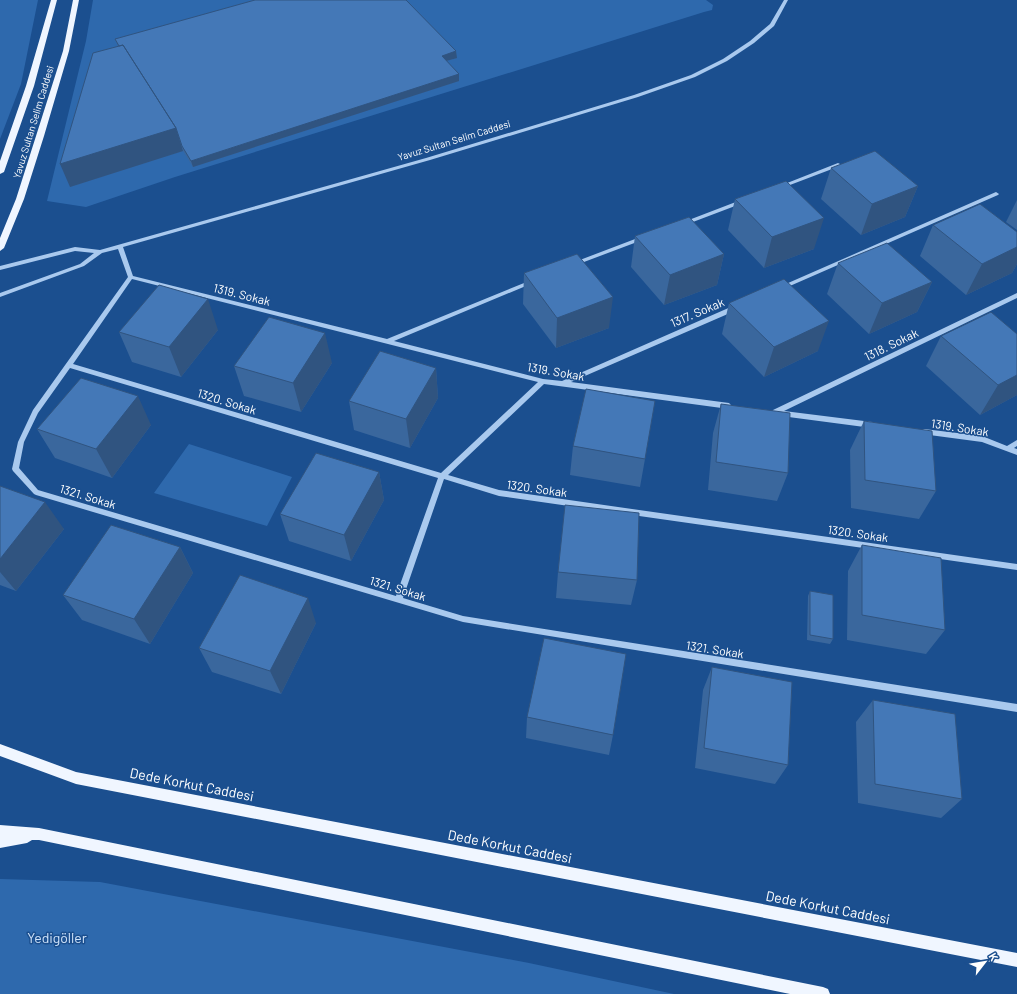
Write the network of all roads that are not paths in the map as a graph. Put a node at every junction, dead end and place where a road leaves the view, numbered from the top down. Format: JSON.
{"nodes":[{"id":1,"x":54,"y":0,"type":"edge"},
{"id":2,"x":76,"y":0,"type":"edge"},
{"id":3,"x":786,"y":0,"type":"edge"},
{"id":4,"x":846,"y":162,"type":"edge"},
{"id":5,"x":0,"y":172,"type":"edge"},
{"id":6,"x":772,"y":190,"type":"edge"},
{"id":7,"x":996,"y":194,"type":"dead end"},
{"id":8,"x":750,"y":199,"type":"edge"},
{"id":9,"x":676,"y":226,"type":"edge"},
{"id":10,"x":646,"y":237,"type":"edge"},
{"id":11,"x":120,"y":246,"type":"junction"},
{"id":12,"x":0,"y":248,"type":"edge"},
{"id":13,"x":100,"y":252,"type":"junction"},
{"id":14,"x":0,"y":268,"type":"edge"},
{"id":15,"x":565,"y":268,"type":"edge"},
{"id":16,"x":131,"y":277,"type":"junction"},
{"id":17,"x":535,"y":280,"type":"edge"},
{"id":18,"x":771,"y":292,"type":"edge"},
{"id":19,"x":0,"y":295,"type":"edge"},
{"id":20,"x":1017,"y":295,"type":"edge"},
{"id":21,"x":742,"y":305,"type":"edge"},
{"id":22,"x":386,"y":342,"type":"junction"},
{"id":23,"x":69,"y":365,"type":"junction"},
{"id":24,"x":543,"y":382,"type":"junction"},
{"id":25,"x":561,"y":384,"type":"junction"},
{"id":26,"x":737,"y":407,"type":"edge"},
{"id":27,"x":768,"y":412,"type":"edge"},
{"id":28,"x":775,"y":413,"type":"junction"},
{"id":29,"x":882,"y":426,"type":"edge"},
{"id":30,"x":921,"y":432,"type":"edge"},
{"id":31,"x":1017,"y":443,"type":"edge"},
{"id":32,"x":1007,"y":449,"type":"junction"},
{"id":33,"x":1017,"y":452,"type":"edge"},
{"id":34,"x":442,"y":476,"type":"junction"},
{"id":35,"x":1017,"y":567,"type":"edge"},
{"id":36,"x":398,"y":600,"type":"junction"},
{"id":37,"x":1017,"y":708,"type":"edge"},
{"id":38,"x":0,"y":750,"type":"edge"},
{"id":39,"x":0,"y":831,"type":"edge"},
{"id":40,"x":38,"y":834,"type":"junction"},
{"id":41,"x":0,"y":842,"type":"edge"},
{"id":42,"x":1017,"y":960,"type":"edge"},
{"id":43,"x":823,"y":994,"type":"edge"}],
"edges":[{"from":1,"to":5,"type":"main road","name":"Yavuz Sultan Selim Caddesi"},
{"from":2,"to":12,"type":"main road","name":"Yavuz Sultan Selim Caddesi"},
{"from":3,"to":11,"type":"street","name":"Yavuz Sultan Selim Caddesi"},
{"from":4,"to":6,"type":"street"},
{"from":7,"to":18,"type":"street"},
{"from":8,"to":9,"type":"street"},
{"from":10,"to":15,"type":"street"},
{"from":11,"to":13,"type":"street","name":"Yavuz Sultan Selim Caddesi"},
{"from":11,"to":16,"type":"street"},
{"from":13,"to":14,"type":"street","name":"Yavuz Sultan Selim Caddesi"},
{"from":13,"to":19,"type":"street","name":"Yavuz Sultan Selim Caddesi"},
{"from":16,"to":22,"type":"street","name":"1319. Sokak"},
{"from":16,"to":23,"type":"street","name":"1321. Sokak"},
{"from":17,"to":22,"type":"street"},
{"from":20,"to":28,"type":"street","name":"1318. Sokak"},
{"from":21,"to":25,"type":"street","name":"1317. Sokak"},
{"from":22,"to":24,"type":"street","name":"1319. Sokak"},
{"from":23,"to":34,"type":"street","name":"1320. Sokak"},
{"from":23,"to":36,"type":"street","name":"1321. Sokak"},
{"from":24,"to":25,"type":"street","name":"1319. Sokak"},
{"from":24,"to":34,"type":"street"},
{"from":25,"to":26,"type":"street","name":"1319. Sokak"},
{"from":27,"to":28,"type":"street"},
{"from":28,"to":29,"type":"street"},
{"from":30,"to":32,"type":"street","name":"1319. Sokak"},
{"from":31,"to":32,"type":"street"},
{"from":32,"to":33,"type":"street","name":"1319. Sokak"},
{"from":34,"to":35,"type":"street","name":"1320. Sokak"},
{"from":34,"to":36,"type":"street"},
{"from":36,"to":37,"type":"street","name":"1321. Sokak"},
{"from":38,"to":42,"type":"main road","name":"Dede Korkut Caddesi"},
{"from":39,"to":40,"type":"main road"},
{"from":40,"to":41,"type":"main road"},
{"from":40,"to":43,"type":"main road"}]}
